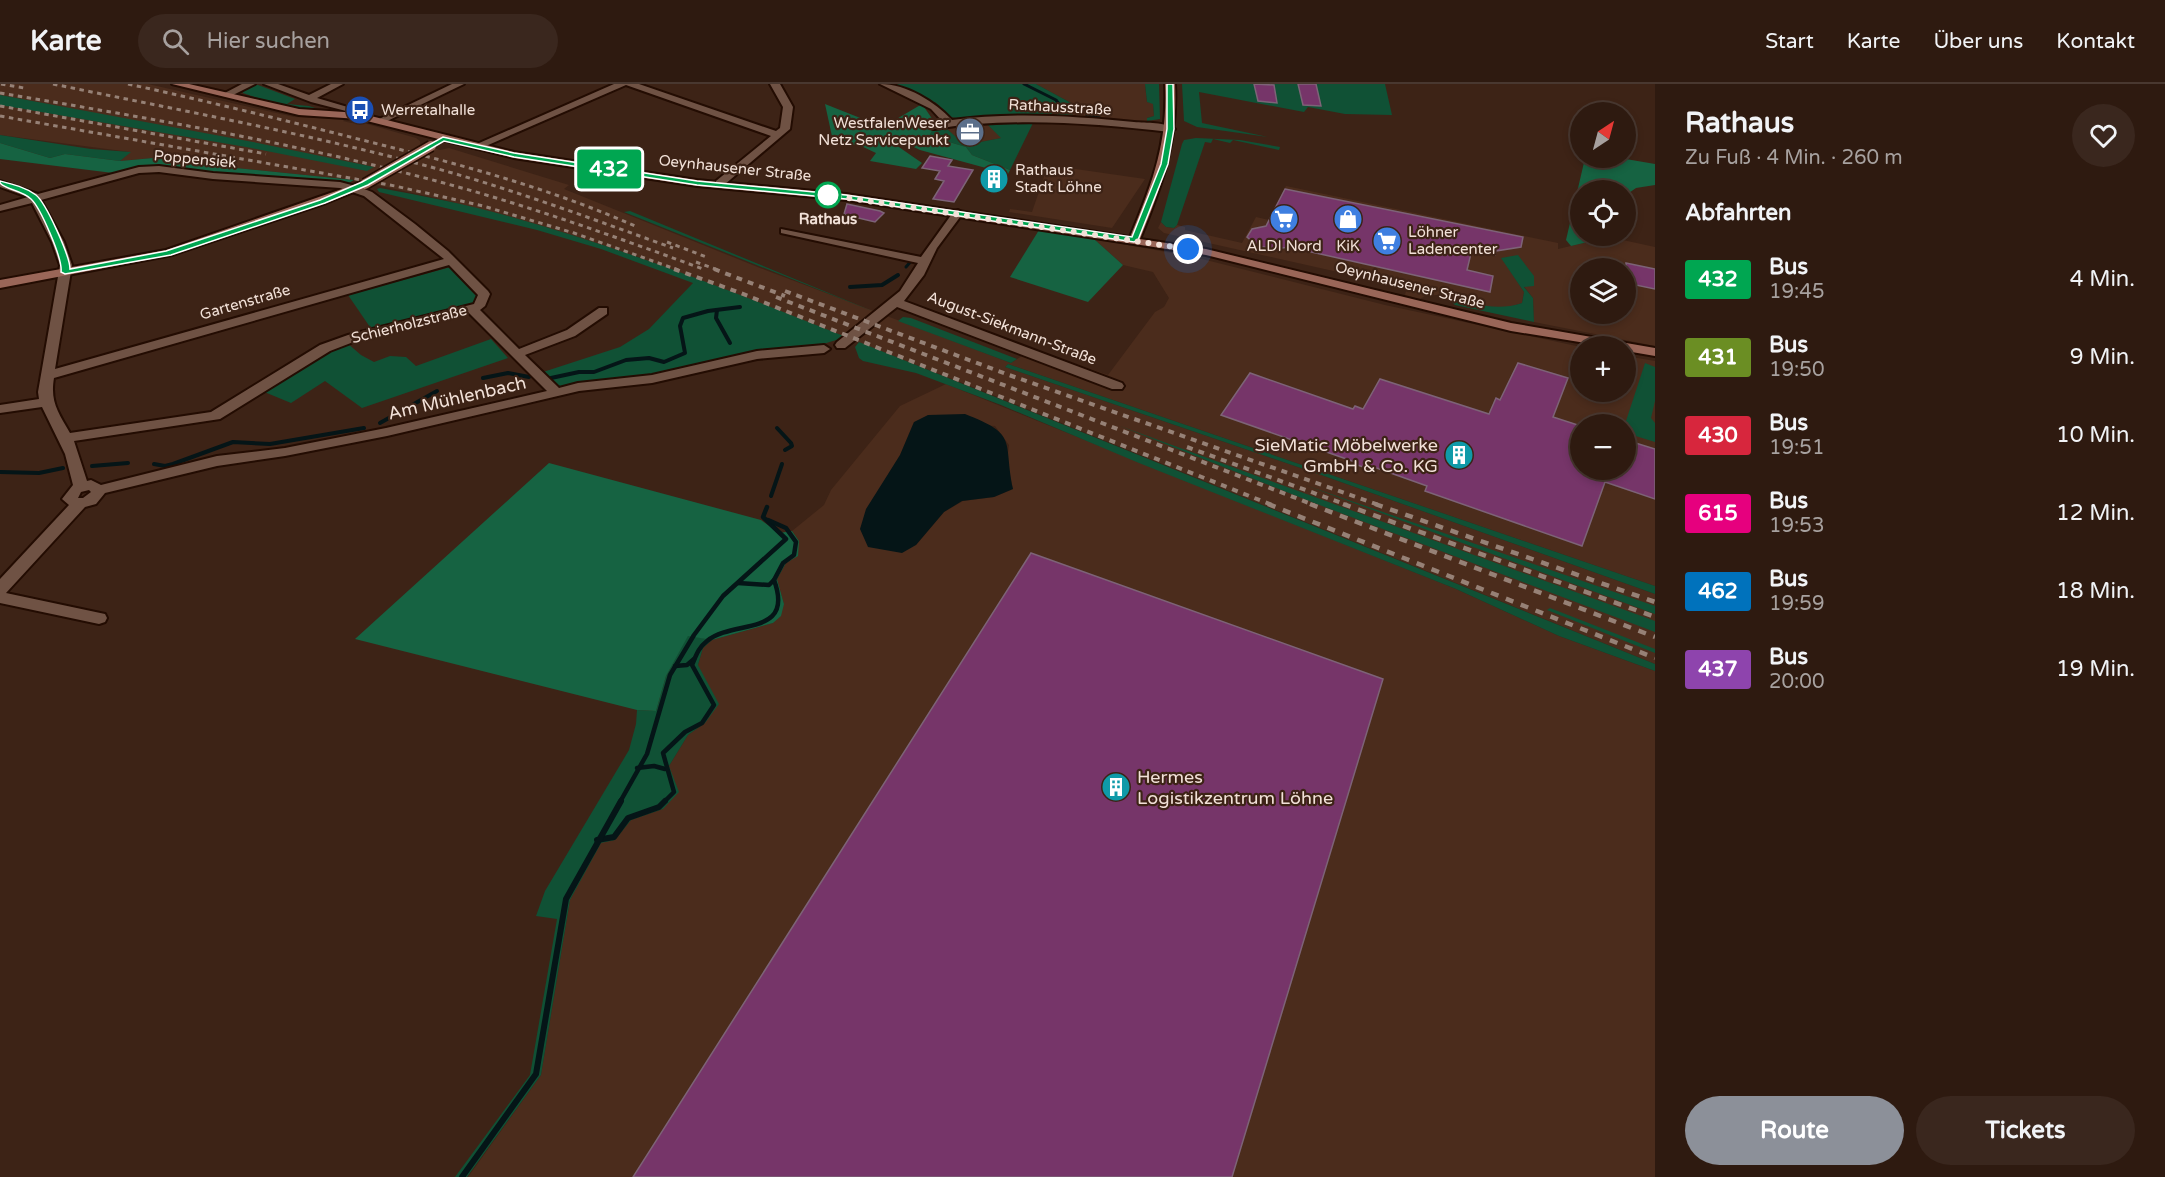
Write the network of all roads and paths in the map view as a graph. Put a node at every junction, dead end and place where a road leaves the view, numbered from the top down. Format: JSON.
{"nodes":[{"id":1,"x":177,"y":84,"type":"edge"},
{"id":2,"x":250,"y":84,"type":"edge"},
{"id":3,"x":269,"y":84,"type":"edge"},
{"id":4,"x":338,"y":84,"type":"edge"},
{"id":5,"x":459,"y":84,"type":"edge"},
{"id":6,"x":622,"y":84,"type":"edge"},
{"id":7,"x":630,"y":84,"type":"edge"},
{"id":8,"x":775,"y":84,"type":"edge"},
{"id":9,"x":885,"y":84,"type":"edge"},
{"id":10,"x":1170,"y":84,"type":"edge"},
{"id":11,"x":292,"y":88,"type":"edge"},
{"id":12,"x":226,"y":95,"type":"junction"},
{"id":13,"x":310,"y":98,"type":"junction"},
{"id":14,"x":346,"y":108,"type":"dead end"},
{"id":15,"x":380,"y":121,"type":"junction"},
{"id":16,"x":949,"y":123,"type":"junction"},
{"id":17,"x":934,"y":126,"type":"dead end"},
{"id":18,"x":1170,"y":129,"type":"junction"},
{"id":19,"x":778,"y":135,"type":"junction"},
{"id":20,"x":443,"y":139,"type":"junction"},
{"id":21,"x":475,"y":147,"type":"junction"},
{"id":22,"x":0,"y":183,"type":"edge"},
{"id":23,"x":720,"y":183,"type":"junction"},
{"id":24,"x":360,"y":186,"type":"junction"},
{"id":25,"x":35,"y":198,"type":"junction"},
{"id":26,"x":0,"y":208,"type":"edge"},
{"id":27,"x":958,"y":213,"type":"junction"},
{"id":28,"x":1151,"y":227,"type":"junction"},
{"id":29,"x":785,"y":231,"type":"dead end"},
{"id":30,"x":1134,"y":240,"type":"junction"},
{"id":31,"x":1206,"y":252,"type":"junction"},
{"id":32,"x":451,"y":261,"type":"junction"},
{"id":33,"x":925,"y":261,"type":"junction"},
{"id":34,"x":65,"y":272,"type":"junction"},
{"id":35,"x":0,"y":284,"type":"edge"},
{"id":36,"x":896,"y":302,"type":"junction"},
{"id":37,"x":471,"y":308,"type":"junction"},
{"id":38,"x":603,"y":311,"type":"dead end"},
{"id":39,"x":1570,"y":337,"type":"edge"},
{"id":40,"x":1636,"y":349,"type":"edge"},
{"id":41,"x":1655,"y":352,"type":"edge"},
{"id":42,"x":516,"y":354,"type":"junction"},
{"id":43,"x":49,"y":375,"type":"junction"},
{"id":44,"x":1116,"y":386,"type":"dead end"},
{"id":45,"x":556,"y":393,"type":"junction"},
{"id":46,"x":46,"y":402,"type":"junction"},
{"id":47,"x":0,"y":410,"type":"edge"},
{"id":48,"x":66,"y":438,"type":"junction"},
{"id":49,"x":81,"y":487,"type":"junction"},
{"id":50,"x":99,"y":490,"type":"junction"},
{"id":51,"x":80,"y":503,"type":"junction"},
{"id":52,"x":0,"y":590,"type":"edge"},
{"id":53,"x":0,"y":597,"type":"edge"},
{"id":54,"x":99,"y":618,"type":"dead end"}],
"edges":[{"from":1,"to":12,"type":"main road","name":"Oeynhausener Straße"},
{"from":2,"to":12,"type":"street"},
{"from":3,"to":11,"type":"street"},
{"from":4,"to":13,"type":"street"},
{"from":5,"to":15,"type":"street"},
{"from":6,"to":21,"type":"street"},
{"from":7,"to":19,"type":"street"},
{"from":8,"to":19,"type":"street"},
{"from":9,"to":16,"type":"street"},
{"from":10,"to":18,"type":"main road"},
{"from":11,"to":13,"type":"street"},
{"from":12,"to":15,"type":"main road","name":"Oeynhausener Straße"},
{"from":13,"to":14,"type":"street"},
{"from":15,"to":20,"type":"main road","name":"Oeynhausener Straße"},
{"from":16,"to":17,"type":"street","name":"Rathausstraße"},
{"from":16,"to":18,"type":"street","name":"Rathausstraße"},
{"from":18,"to":28,"type":"main road"},
{"from":19,"to":23,"type":"street"},
{"from":20,"to":21,"type":"main road","name":"Oeynhausener Straße"},
{"from":20,"to":24,"type":"main road","bridge":true},
{"from":21,"to":23,"type":"main road","name":"Oeynhausener Straße"},
{"from":22,"to":25,"type":"street"},
{"from":23,"to":27,"type":"main road","name":"Oeynhausener Straße"},
{"from":24,"to":25,"type":"street","name":"Poppensiek"},
{"from":24,"to":32,"type":"street","name":"Schierholzstraße"},
{"from":24,"to":34,"type":"main road"},
{"from":25,"to":26,"type":"street","name":"Poppensiek"},
{"from":25,"to":34,"type":"street"},
{"from":27,"to":30,"type":"main road","name":"Oeynhausener Straße"},
{"from":27,"to":33,"type":"street"},
{"from":28,"to":30,"type":"main road"},
{"from":28,"to":31,"type":"main road"},
{"from":29,"to":33,"type":"street"},
{"from":30,"to":31,"type":"main road","name":"Oeynhausener Straße"},
{"from":31,"to":39,"type":"main road","name":"Oeynhausener Straße"},
{"from":32,"to":37,"type":"street","name":"Schierholzstraße"},
{"from":32,"to":43,"type":"street","name":"Gartenstraße"},
{"from":33,"to":36,"type":"street"},
{"from":34,"to":35,"type":"main road"},
{"from":34,"to":43,"type":"street"},
{"from":36,"to":44,"type":"street","name":"August-Siekmann-Straße"},
{"from":36,"to":45,"type":"street","name":"Am Mühlenbach"},
{"from":37,"to":42,"type":"street"},
{"from":37,"to":48,"type":"street","name":"Schierholzstraße"},
{"from":38,"to":42,"type":"street"},
{"from":40,"to":41,"type":"main road","name":"Oeynhausener Straße"},
{"from":42,"to":45,"type":"street"},
{"from":43,"to":46,"type":"street"},
{"from":45,"to":50,"type":"street","name":"Am Mühlenbach"},
{"from":46,"to":47,"type":"street"},
{"from":46,"to":48,"type":"street"},
{"from":48,"to":49,"type":"street"},
{"from":49,"to":50,"type":"street"},
{"from":49,"to":51,"type":"street"},
{"from":50,"to":51,"type":"street"},
{"from":51,"to":52,"type":"street"},
{"from":53,"to":54,"type":"street"}]}
